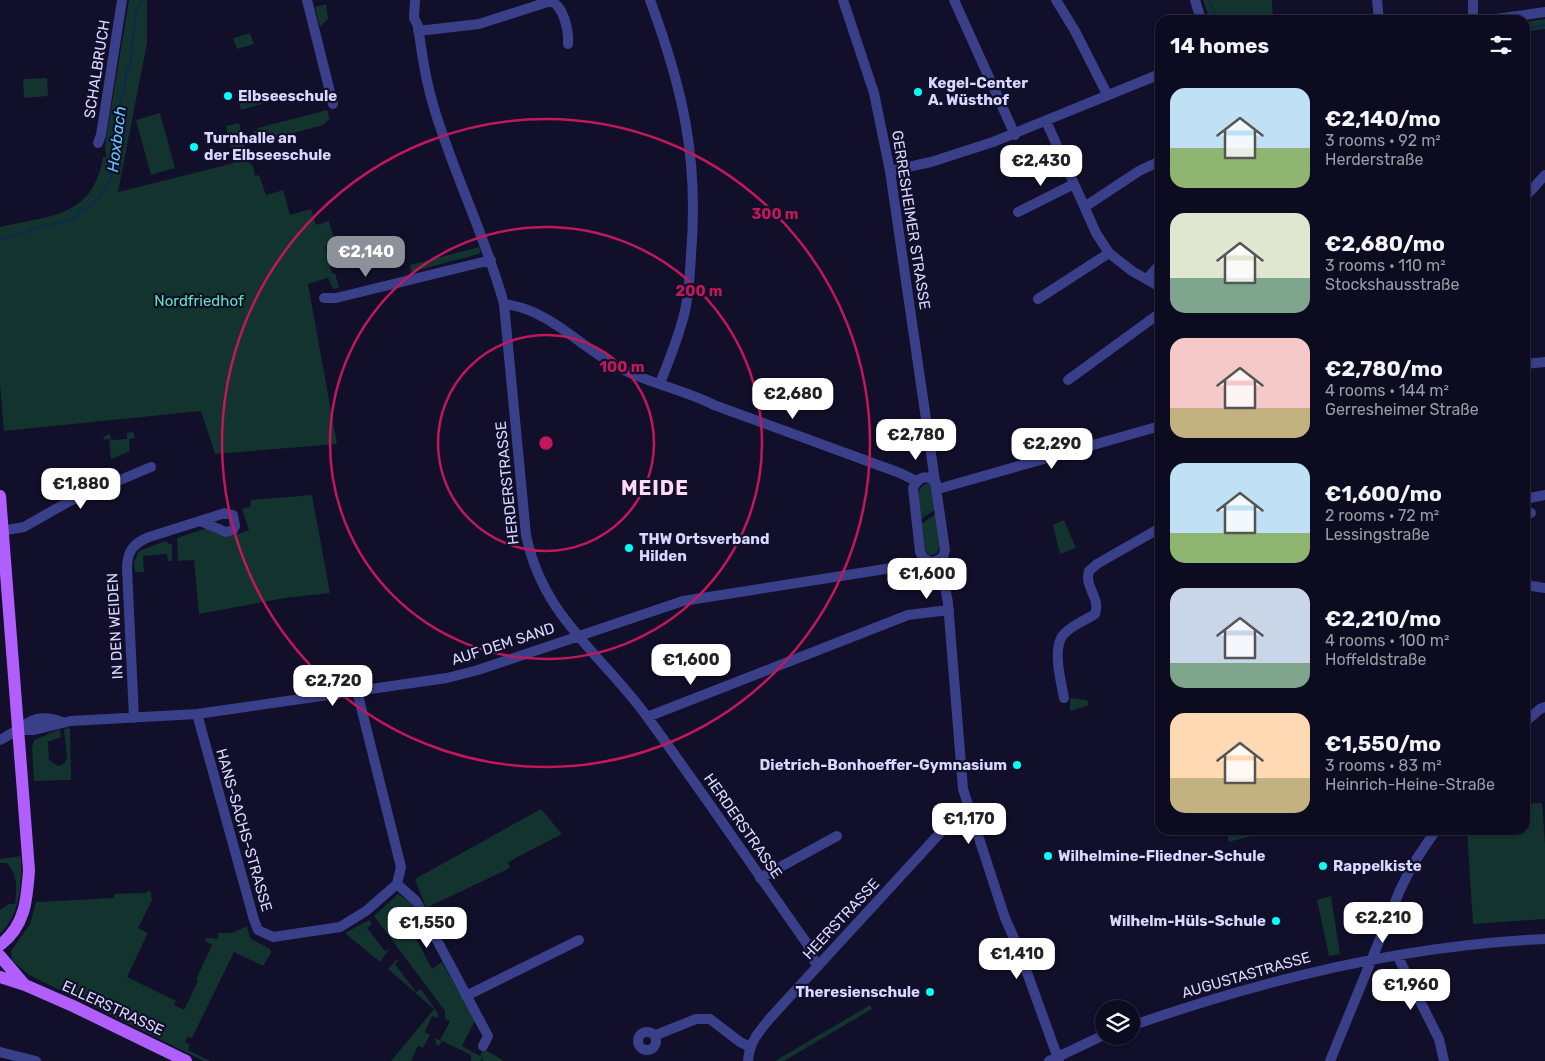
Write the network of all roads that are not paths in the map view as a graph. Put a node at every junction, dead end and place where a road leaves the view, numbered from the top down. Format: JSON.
{"nodes":[{"id":1,"x":122,"y":0,"type":"edge"},
{"id":2,"x":307,"y":0,"type":"edge"},
{"id":3,"x":650,"y":0,"type":"edge"},
{"id":4,"x":844,"y":0,"type":"edge"},
{"id":5,"x":954,"y":0,"type":"edge"},
{"id":6,"x":1056,"y":0,"type":"edge"},
{"id":7,"x":1195,"y":0,"type":"edge"},
{"id":8,"x":1377,"y":0,"type":"edge"},
{"id":9,"x":1473,"y":0,"type":"edge"},
{"id":10,"x":415,"y":4,"type":"edge"},
{"id":11,"x":1545,"y":12,"type":"edge"},
{"id":12,"x":1200,"y":15,"type":"edge"},
{"id":13,"x":1378,"y":15,"type":"edge"},
{"id":14,"x":1473,"y":15,"type":"edge"},
{"id":15,"x":1524,"y":15,"type":"edge"},
{"id":16,"x":418,"y":28,"type":"junction"},
{"id":17,"x":568,"y":44,"type":"dead end"},
{"id":18,"x":1155,"y":76,"type":"edge"},
{"id":19,"x":1107,"y":94,"type":"junction"},
{"id":20,"x":333,"y":104,"type":"dead end"},
{"id":21,"x":1046,"y":121,"type":"junction"},
{"id":22,"x":1014,"y":134,"type":"junction"},
{"id":23,"x":98,"y":143,"type":"dead end"},
{"id":24,"x":1155,"y":164,"type":"edge"},
{"id":25,"x":890,"y":171,"type":"junction"},
{"id":26,"x":1545,"y":175,"type":"edge"},
{"id":27,"x":1074,"y":184,"type":"junction"},
{"id":28,"x":1530,"y":190,"type":"edge"},
{"id":29,"x":1086,"y":206,"type":"junction"},
{"id":30,"x":1018,"y":212,"type":"dead end"},
{"id":31,"x":1109,"y":253,"type":"junction"},
{"id":32,"x":491,"y":260,"type":"junction"},
{"id":33,"x":1155,"y":270,"type":"edge"},
{"id":34,"x":1148,"y":279,"type":"junction"},
{"id":35,"x":1155,"y":284,"type":"edge"},
{"id":36,"x":324,"y":298,"type":"dead end"},
{"id":37,"x":1038,"y":298,"type":"dead end"},
{"id":38,"x":504,"y":304,"type":"junction"},
{"id":39,"x":1155,"y":317,"type":"edge"},
{"id":40,"x":1545,"y":362,"type":"edge"},
{"id":41,"x":1530,"y":364,"type":"edge"},
{"id":42,"x":1068,"y":380,"type":"dead end"},
{"id":43,"x":660,"y":383,"type":"junction"},
{"id":44,"x":1155,"y":427,"type":"edge"},
{"id":45,"x":931,"y":450,"type":"junction"},
{"id":46,"x":151,"y":467,"type":"dead end"},
{"id":47,"x":920,"y":479,"type":"junction"},
{"id":48,"x":937,"y":486,"type":"junction"},
{"id":49,"x":1545,"y":495,"type":"edge"},
{"id":50,"x":0,"y":496,"type":"edge"},
{"id":51,"x":1530,"y":498,"type":"edge"},
{"id":52,"x":200,"y":521,"type":"dead end"},
{"id":53,"x":1,"y":530,"type":"edge"},
{"id":54,"x":1155,"y":531,"type":"edge"},
{"id":55,"x":920,"y":552,"type":"junction"},
{"id":56,"x":936,"y":560,"type":"junction"},
{"id":57,"x":888,"y":568,"type":"junction"},
{"id":58,"x":1530,"y":586,"type":"edge"},
{"id":59,"x":1545,"y":588,"type":"edge"},
{"id":60,"x":948,"y":607,"type":"junction"},
{"id":61,"x":578,"y":636,"type":"junction"},
{"id":62,"x":357,"y":691,"type":"junction"},
{"id":63,"x":1064,"y":698,"type":"dead end"},
{"id":64,"x":1545,"y":707,"type":"edge"},
{"id":65,"x":197,"y":714,"type":"junction"},
{"id":66,"x":648,"y":717,"type":"junction"},
{"id":67,"x":134,"y":718,"type":"junction"},
{"id":68,"x":1530,"y":718,"type":"edge"},
{"id":69,"x":19,"y":730,"type":"junction"},
{"id":70,"x":0,"y":740,"type":"edge"},
{"id":71,"x":969,"y":808,"type":"junction"},
{"id":72,"x":1433,"y":835,"type":"edge"},
{"id":73,"x":837,"y":836,"type":"dead end"},
{"id":74,"x":760,"y":878,"type":"junction"},
{"id":75,"x":397,"y":884,"type":"junction"},
{"id":76,"x":1545,"y":939,"type":"edge"},
{"id":77,"x":579,"y":940,"type":"dead end"},
{"id":78,"x":0,"y":946,"type":"edge"},
{"id":79,"x":1397,"y":955,"type":"junction"},
{"id":80,"x":0,"y":956,"type":"edge"},
{"id":81,"x":1371,"y":958,"type":"junction"},
{"id":82,"x":821,"y":963,"type":"junction"},
{"id":83,"x":2,"y":976,"type":"edge"},
{"id":84,"x":25,"y":985,"type":"junction"},
{"id":85,"x":466,"y":996,"type":"junction"},
{"id":86,"x":1140,"y":1023,"type":"edge"},
{"id":87,"x":656,"y":1035,"type":"dead end"},
{"id":88,"x":1095,"y":1039,"type":"edge"},
{"id":89,"x":483,"y":1046,"type":"dead end"},
{"id":90,"x":750,"y":1046,"type":"junction"},
{"id":91,"x":0,"y":1052,"type":"edge"},
{"id":92,"x":1055,"y":1059,"type":"edge"},
{"id":93,"x":36,"y":1061,"type":"edge"},
{"id":94,"x":186,"y":1061,"type":"edge"},
{"id":95,"x":748,"y":1061,"type":"edge"},
{"id":96,"x":1330,"y":1061,"type":"edge"},
{"id":97,"x":1444,"y":1061,"type":"edge"}],
"edges":[{"from":1,"to":23,"type":"street","name":"SCHALBRUCH"},
{"from":2,"to":20,"type":"street"},
{"from":3,"to":43,"type":"street"},
{"from":4,"to":25,"type":"street","name":"GERRESHEIMER STRASSE"},
{"from":5,"to":22,"type":"street"},
{"from":6,"to":19,"type":"street"},
{"from":7,"to":12,"type":"street"},
{"from":8,"to":13,"type":"street"},
{"from":9,"to":14,"type":"street"},
{"from":10,"to":16,"type":"street","name":"HERDERSTRASSE"},
{"from":11,"to":15,"type":"street"},
{"from":16,"to":17,"type":"street"},
{"from":16,"to":32,"type":"street","name":"HERDERSTRASSE"},
{"from":18,"to":19,"type":"street"},
{"from":19,"to":21,"type":"street"},
{"from":21,"to":22,"type":"street"},
{"from":21,"to":27,"type":"street"},
{"from":22,"to":25,"type":"street"},
{"from":24,"to":29,"type":"street"},
{"from":25,"to":45,"type":"street","name":"GERRESHEIMER STRASSE"},
{"from":26,"to":28,"type":"street"},
{"from":27,"to":29,"type":"street"},
{"from":27,"to":30,"type":"street"},
{"from":29,"to":31,"type":"street"},
{"from":31,"to":34,"type":"street"},
{"from":31,"to":37,"type":"street"},
{"from":32,"to":36,"type":"street"},
{"from":32,"to":38,"type":"street","name":"HERDERSTRASSE"},
{"from":33,"to":34,"type":"street"},
{"from":34,"to":35,"type":"street"},
{"from":38,"to":43,"type":"street"},
{"from":38,"to":61,"type":"street","name":"HERDERSTRASSE"},
{"from":39,"to":42,"type":"street"},
{"from":40,"to":41,"type":"street"},
{"from":43,"to":47,"type":"street"},
{"from":44,"to":48,"type":"street"},
{"from":45,"to":47,"type":"street","name":"GERRESHEIMER STRASSE"},
{"from":45,"to":48,"type":"street","name":"GERRESHEIMER STRASSE"},
{"from":46,"to":53,"type":"street"},
{"from":47,"to":48,"type":"street"},
{"from":47,"to":55,"type":"street","name":"GERRESHEIMER STRASSE"},
{"from":48,"to":56,"type":"street","name":"GERRESHEIMER STRASSE"},
{"from":49,"to":51,"type":"street"},
{"from":50,"to":53,"type":"main road"},
{"from":52,"to":67,"type":"street","name":"IN DEN WEIDEN"},
{"from":53,"to":69,"type":"main road"},
{"from":54,"to":63,"type":"street"},
{"from":55,"to":56,"type":"street"},
{"from":55,"to":57,"type":"street","name":"AUF DEM SAND"},
{"from":56,"to":57,"type":"street","name":"AUF DEM SAND"},
{"from":56,"to":60,"type":"street","name":"GERRESHEIMER STRASSE"},
{"from":57,"to":61,"type":"street","name":"AUF DEM SAND"},
{"from":58,"to":59,"type":"street"},
{"from":60,"to":66,"type":"street"},
{"from":60,"to":71,"type":"street","name":"GERRESHEIMER STRASSE"},
{"from":61,"to":62,"type":"street","name":"AUF DEM SAND"},
{"from":61,"to":66,"type":"street","name":"HERDERSTRASSE"},
{"from":62,"to":65,"type":"street","name":"AUF DEM SAND"},
{"from":62,"to":75,"type":"street"},
{"from":64,"to":68,"type":"street"},
{"from":65,"to":67,"type":"street","name":"AUF DEM SAND"},
{"from":65,"to":75,"type":"street","name":"HANS-SACHS-STRASSE"},
{"from":66,"to":74,"type":"street","name":"HERDERSTRASSE"},
{"from":67,"to":69,"type":"street","name":"AUF DEM SAND"},
{"from":69,"to":70,"type":"street","name":"AUF DEM SAND"},
{"from":69,"to":78,"type":"main road"},
{"from":71,"to":82,"type":"street","name":"HEERSTRASSE"},
{"from":71,"to":92,"type":"street","name":"GERRESHEIMER STRASSE"},
{"from":72,"to":81,"type":"street"},
{"from":73,"to":74,"type":"street"},
{"from":74,"to":82,"type":"street","name":"HERDERSTRASSE"},
{"from":75,"to":85,"type":"street"},
{"from":76,"to":79,"type":"street","name":"AUGUSTASTRASSE"},
{"from":77,"to":85,"type":"street"},
{"from":79,"to":81,"type":"street","name":"AUGUSTASTRASSE"},
{"from":79,"to":97,"type":"street"},
{"from":80,"to":84,"type":"main road","name":"ELLERSTRASSE"},
{"from":81,"to":86,"type":"street","name":"AUGUSTASTRASSE"},
{"from":81,"to":96,"type":"street"},
{"from":82,"to":90,"type":"street","name":"HEERSTRASSE"},
{"from":83,"to":84,"type":"main road","name":"ELLERSTRASSE"},
{"from":84,"to":94,"type":"main road","name":"ELLERSTRASSE"},
{"from":85,"to":89,"type":"street"},
{"from":87,"to":90,"type":"street"},
{"from":88,"to":92,"type":"street"},
{"from":90,"to":95,"type":"street","name":"HEERSTRASSE"},
{"from":91,"to":93,"type":"street"}]}
